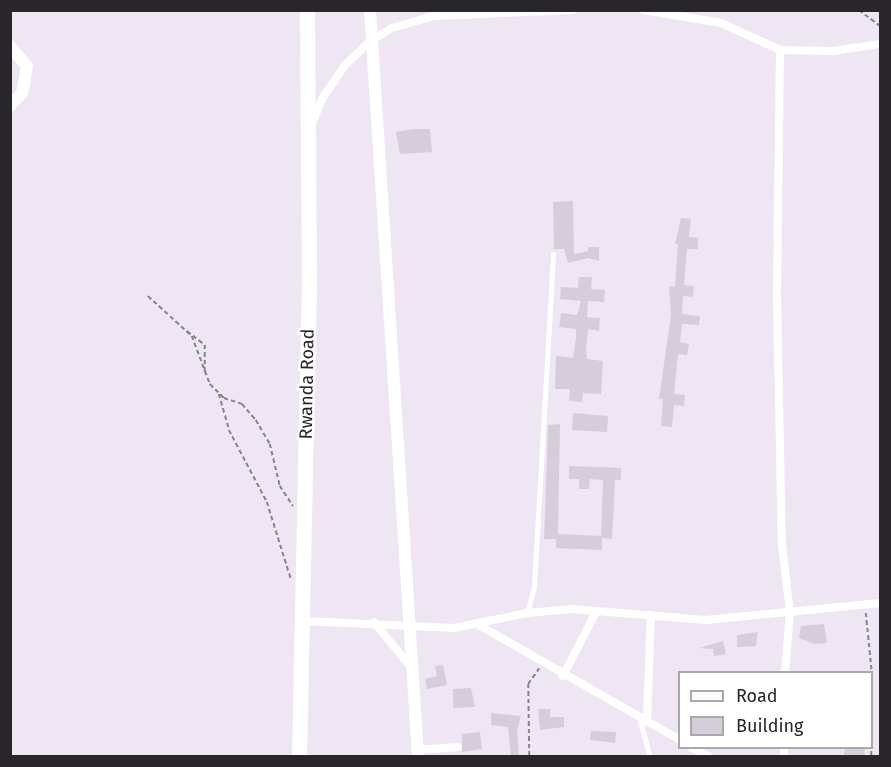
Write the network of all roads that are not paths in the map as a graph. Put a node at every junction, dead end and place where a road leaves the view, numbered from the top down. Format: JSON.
{"nodes":[{"id":1,"x":307,"y":10,"type":"edge"},
{"id":2,"x":370,"y":10,"type":"edge"},
{"id":3,"x":573,"y":10,"type":"edge"},
{"id":4,"x":643,"y":10,"type":"edge"},
{"id":5,"x":372,"y":40,"type":"junction"},
{"id":6,"x":880,"y":44,"type":"edge"},
{"id":7,"x":10,"y":46,"type":"edge"},
{"id":8,"x":780,"y":50,"type":"junction"},
{"id":9,"x":10,"y":106,"type":"edge"},
{"id":10,"x":307,"y":136,"type":"junction"},
{"id":11,"x":553,"y":255,"type":"dead end"},
{"id":12,"x":880,"y":603,"type":"edge"},
{"id":13,"x":596,"y":612,"type":"junction"},
{"id":14,"x":527,"y":613,"type":"junction"},
{"id":15,"x":790,"y":614,"type":"junction"},
{"id":16,"x":651,"y":615,"type":"junction"},
{"id":17,"x":302,"y":621,"type":"junction"},
{"id":18,"x":374,"y":622,"type":"junction"},
{"id":19,"x":409,"y":624,"type":"junction"},
{"id":20,"x":477,"y":624,"type":"junction"},
{"id":21,"x":410,"y":666,"type":"junction"},
{"id":22,"x":785,"y":671,"type":"edge"},
{"id":23,"x":563,"y":676,"type":"junction"},
{"id":24,"x":639,"y":716,"type":"junction"},
{"id":25,"x":647,"y":722,"type":"junction"},
{"id":26,"x":678,"y":739,"type":"edge"},
{"id":27,"x":458,"y":747,"type":"dead end"},
{"id":28,"x":418,"y":753,"type":"edge"},
{"id":29,"x":299,"y":756,"type":"edge"},
{"id":30,"x":650,"y":756,"type":"edge"}],
"edges":[{"from":1,"to":10,"type":"highway","name":"Rwanda Road"},
{"from":2,"to":5,"type":"street"},
{"from":3,"to":5,"type":"street"},
{"from":4,"to":8,"type":"street"},
{"from":5,"to":10,"type":"street"},
{"from":5,"to":19,"type":"street"},
{"from":6,"to":8,"type":"street"},
{"from":7,"to":9,"type":"street"},
{"from":8,"to":15,"type":"street"},
{"from":10,"to":17,"type":"highway","name":"Rwanda Road"},
{"from":11,"to":14,"type":"lane"},
{"from":12,"to":15,"type":"street"},
{"from":13,"to":14,"type":"street"},
{"from":13,"to":16,"type":"street"},
{"from":13,"to":23,"type":"street"},
{"from":14,"to":20,"type":"street"},
{"from":15,"to":16,"type":"street"},
{"from":15,"to":22,"type":"street"},
{"from":16,"to":25,"type":"street"},
{"from":17,"to":18,"type":"street"},
{"from":17,"to":29,"type":"highway","name":"Rwanda Road"},
{"from":18,"to":19,"type":"street"},
{"from":18,"to":21,"type":"street"},
{"from":19,"to":20,"type":"street"},
{"from":19,"to":21,"type":"street"},
{"from":20,"to":23,"type":"street"},
{"from":21,"to":28,"type":"street"},
{"from":23,"to":24,"type":"street"},
{"from":24,"to":25,"type":"street"},
{"from":24,"to":30,"type":"lane"},
{"from":25,"to":26,"type":"street"},
{"from":27,"to":28,"type":"street"}]}
